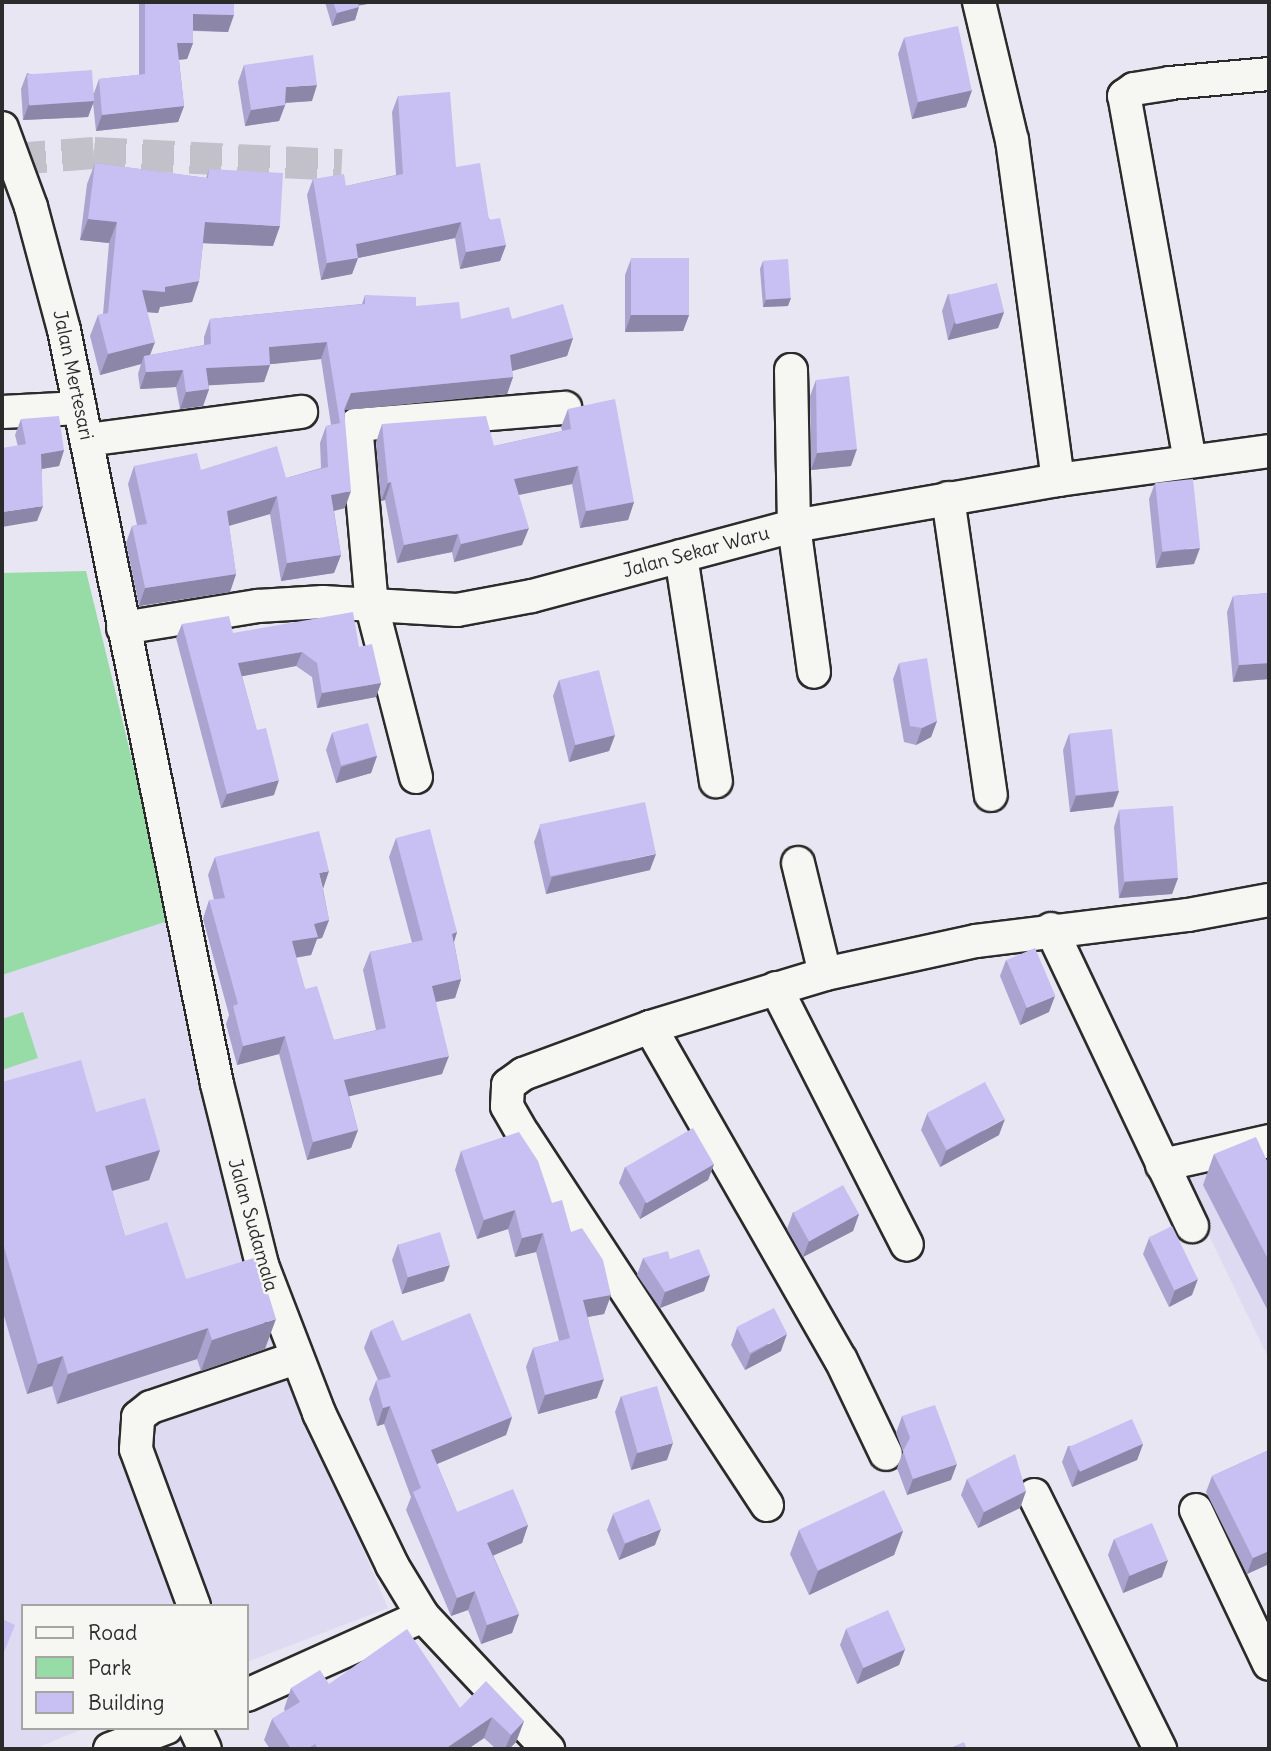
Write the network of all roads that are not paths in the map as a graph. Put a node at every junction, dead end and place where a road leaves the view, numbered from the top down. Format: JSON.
{"nodes":[{"id":1,"x":979,"y":2,"type":"edge"},
{"id":2,"x":1269,"y":74,"type":"edge"},
{"id":3,"x":2,"y":128,"type":"edge"},
{"id":4,"x":17,"y":205,"type":"edge"},
{"id":5,"x":791,"y":370,"type":"dead end"},
{"id":6,"x":80,"y":408,"type":"junction"},
{"id":7,"x":565,"y":408,"type":"edge"},
{"id":8,"x":2,"y":412,"type":"edge"},
{"id":9,"x":301,"y":412,"type":"dead end"},
{"id":10,"x":87,"y":440,"type":"junction"},
{"id":11,"x":1269,"y":451,"type":"edge"},
{"id":12,"x":1190,"y":461,"type":"junction"},
{"id":13,"x":1058,"y":480,"type":"junction"},
{"id":14,"x":948,"y":498,"type":"junction"},
{"id":15,"x":794,"y":526,"type":"junction"},
{"id":16,"x":681,"y":556,"type":"junction"},
{"id":17,"x":372,"y":607,"type":"junction"},
{"id":18,"x":123,"y":628,"type":"junction"},
{"id":19,"x":814,"y":672,"type":"dead end"},
{"id":20,"x":416,"y":777,"type":"dead end"},
{"id":21,"x":716,"y":780,"type":"dead end"},
{"id":22,"x":991,"y":795,"type":"dead end"},
{"id":23,"x":798,"y":863,"type":"dead end"},
{"id":24,"x":1269,"y":900,"type":"edge"},
{"id":25,"x":1051,"y":929,"type":"junction"},
{"id":26,"x":825,"y":974,"type":"junction"},
{"id":27,"x":776,"y":988,"type":"junction"},
{"id":28,"x":650,"y":1027,"type":"junction"},
{"id":29,"x":1269,"y":1141,"type":"edge"},
{"id":30,"x":1162,"y":1165,"type":"junction"},
{"id":31,"x":1192,"y":1226,"type":"dead end"},
{"id":32,"x":907,"y":1245,"type":"dead end"},
{"id":33,"x":296,"y":1359,"type":"junction"},
{"id":34,"x":886,"y":1454,"type":"dead end"},
{"id":35,"x":1034,"y":1495,"type":"dead end"},
{"id":36,"x":767,"y":1505,"type":"dead end"},
{"id":37,"x":1196,"y":1510,"type":"dead end"},
{"id":38,"x":193,"y":1604,"type":"edge"},
{"id":39,"x":423,"y":1616,"type":"junction"},
{"id":40,"x":1269,"y":1664,"type":"edge"},
{"id":41,"x":248,"y":1695,"type":"edge"},
{"id":42,"x":161,"y":1730,"type":"edge"},
{"id":43,"x":196,"y":1730,"type":"edge"},
{"id":44,"x":110,"y":1749,"type":"edge"},
{"id":45,"x":205,"y":1749,"type":"edge"},
{"id":46,"x":548,"y":1749,"type":"edge"},
{"id":47,"x":1160,"y":1749,"type":"edge"}],
"edges":[{"from":1,"to":13,"type":"street"},
{"from":2,"to":12,"type":"street"},
{"from":3,"to":4,"type":"street","name":"Jalan Mertesari"},
{"from":4,"to":6,"type":"street","name":"Jalan Mertesari"},
{"from":5,"to":15,"type":"street"},
{"from":6,"to":8,"type":"street"},
{"from":6,"to":10,"type":"street","name":"Jalan Mertesari"},
{"from":7,"to":17,"type":"street"},
{"from":9,"to":10,"type":"street"},
{"from":10,"to":18,"type":"street","name":"Jalan Mertesari"},
{"from":11,"to":12,"type":"street","name":"Jalan Sekar Waru"},
{"from":12,"to":13,"type":"street","name":"Jalan Sekar Waru"},
{"from":13,"to":14,"type":"street","name":"Jalan Sekar Waru"},
{"from":14,"to":15,"type":"street","name":"Jalan Sekar Waru"},
{"from":14,"to":22,"type":"street"},
{"from":15,"to":16,"type":"street","name":"Jalan Sekar Waru"},
{"from":15,"to":19,"type":"street"},
{"from":16,"to":17,"type":"street","name":"Jalan Sekar Waru"},
{"from":16,"to":21,"type":"street"},
{"from":17,"to":18,"type":"street","name":"Jalan Sekar Waru"},
{"from":17,"to":20,"type":"street"},
{"from":18,"to":33,"type":"street","name":"Jalan Sudamala"},
{"from":23,"to":26,"type":"street"},
{"from":24,"to":25,"type":"street"},
{"from":25,"to":26,"type":"street"},
{"from":25,"to":30,"type":"street"},
{"from":26,"to":27,"type":"street"},
{"from":27,"to":28,"type":"street"},
{"from":27,"to":32,"type":"street"},
{"from":28,"to":34,"type":"street"},
{"from":28,"to":36,"type":"street"},
{"from":29,"to":30,"type":"street"},
{"from":30,"to":31,"type":"street"},
{"from":33,"to":38,"type":"street"},
{"from":33,"to":39,"type":"street","name":"Jalan Sudamala"},
{"from":35,"to":47,"type":"street"},
{"from":37,"to":40,"type":"street"},
{"from":39,"to":41,"type":"street"},
{"from":39,"to":46,"type":"street","name":"Jalan Sudamala"},
{"from":42,"to":44,"type":"street"},
{"from":43,"to":45,"type":"street"}]}
